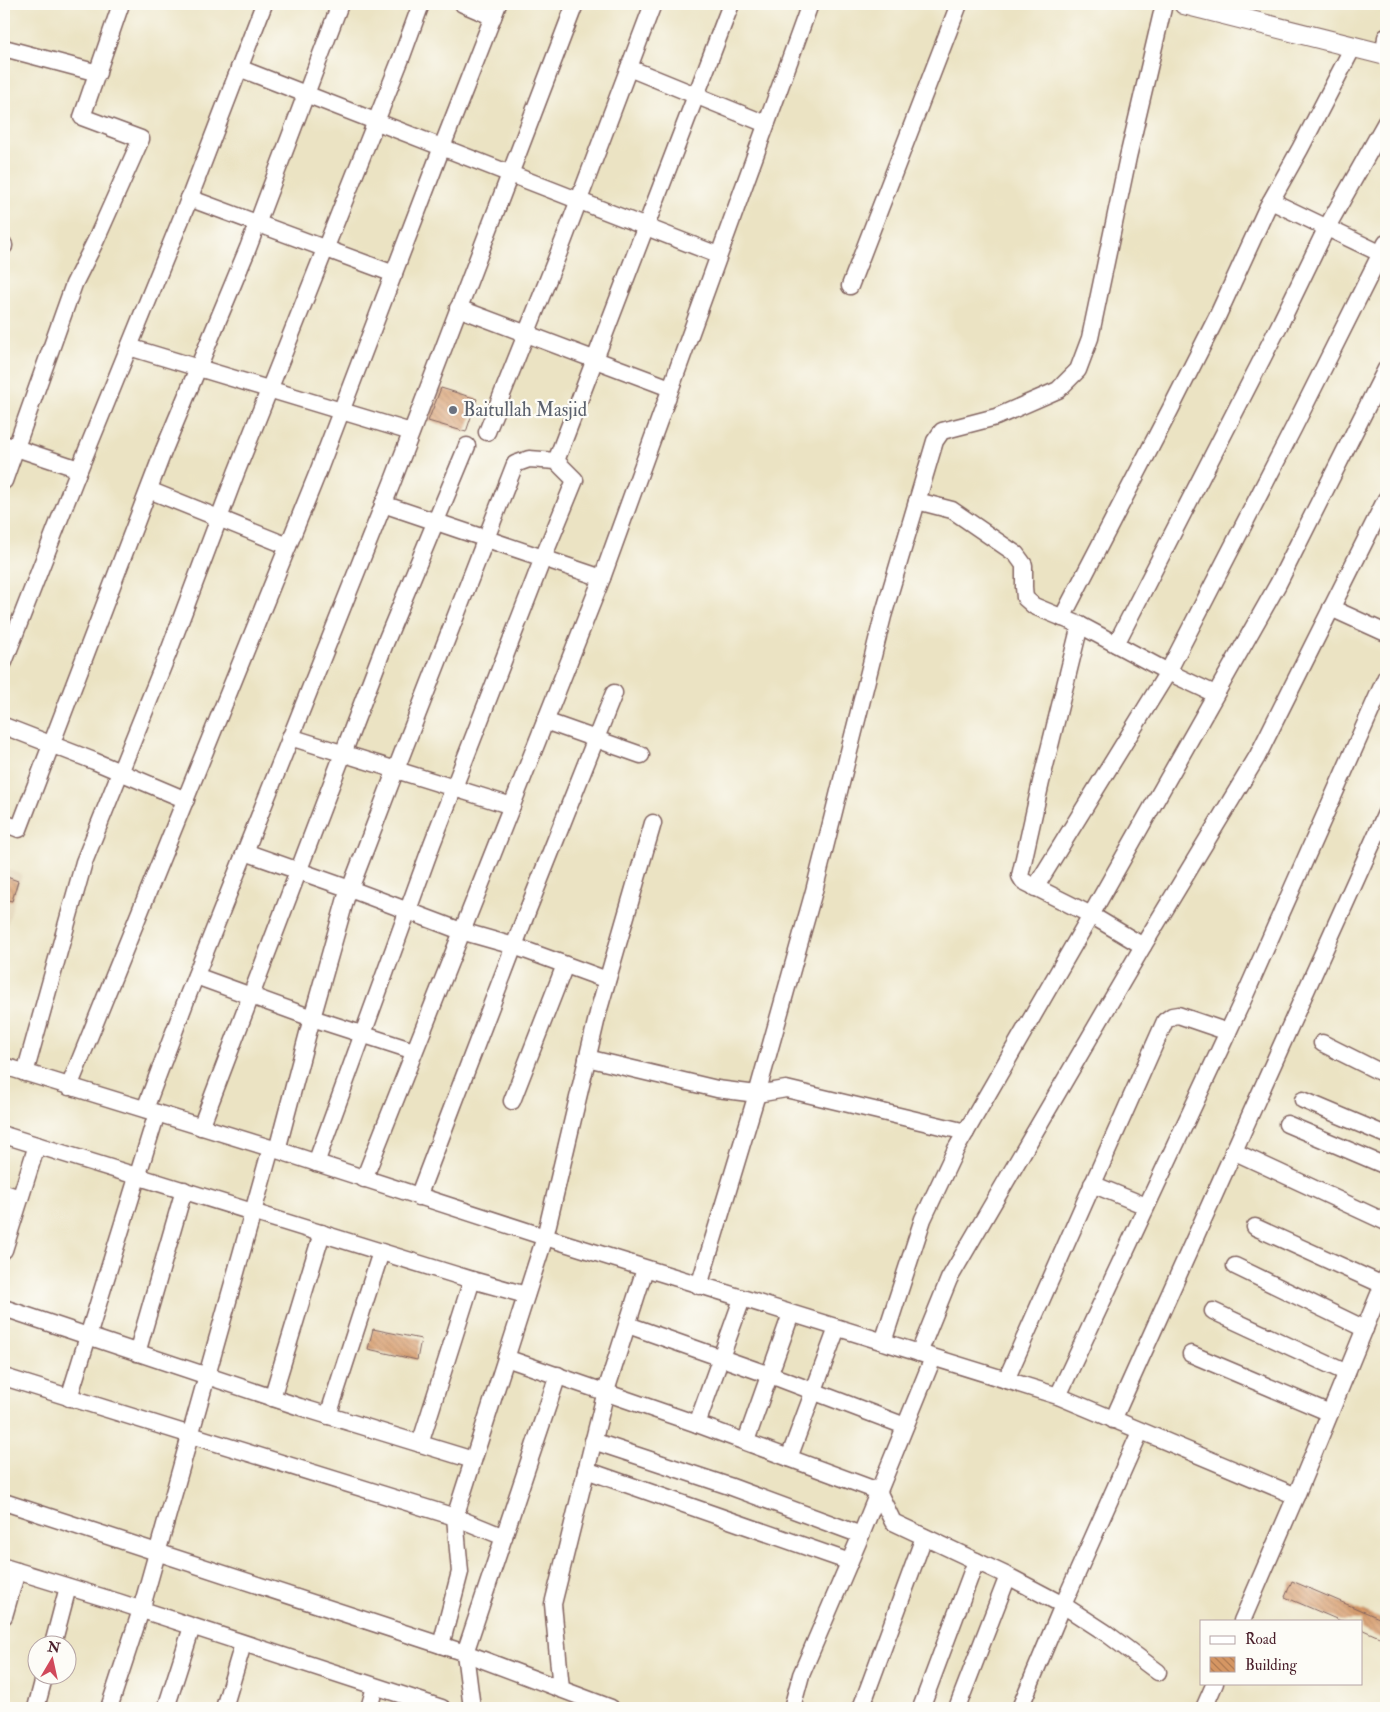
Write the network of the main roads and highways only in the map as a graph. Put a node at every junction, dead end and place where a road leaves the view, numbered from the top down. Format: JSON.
{"nodes":[{"id":1,"x":1184,"y":4,"type":"edge"},
{"id":2,"x":1385,"y":49,"type":"edge"}],
"edges":[{"from":1,"to":2,"type":"main road"}]}
